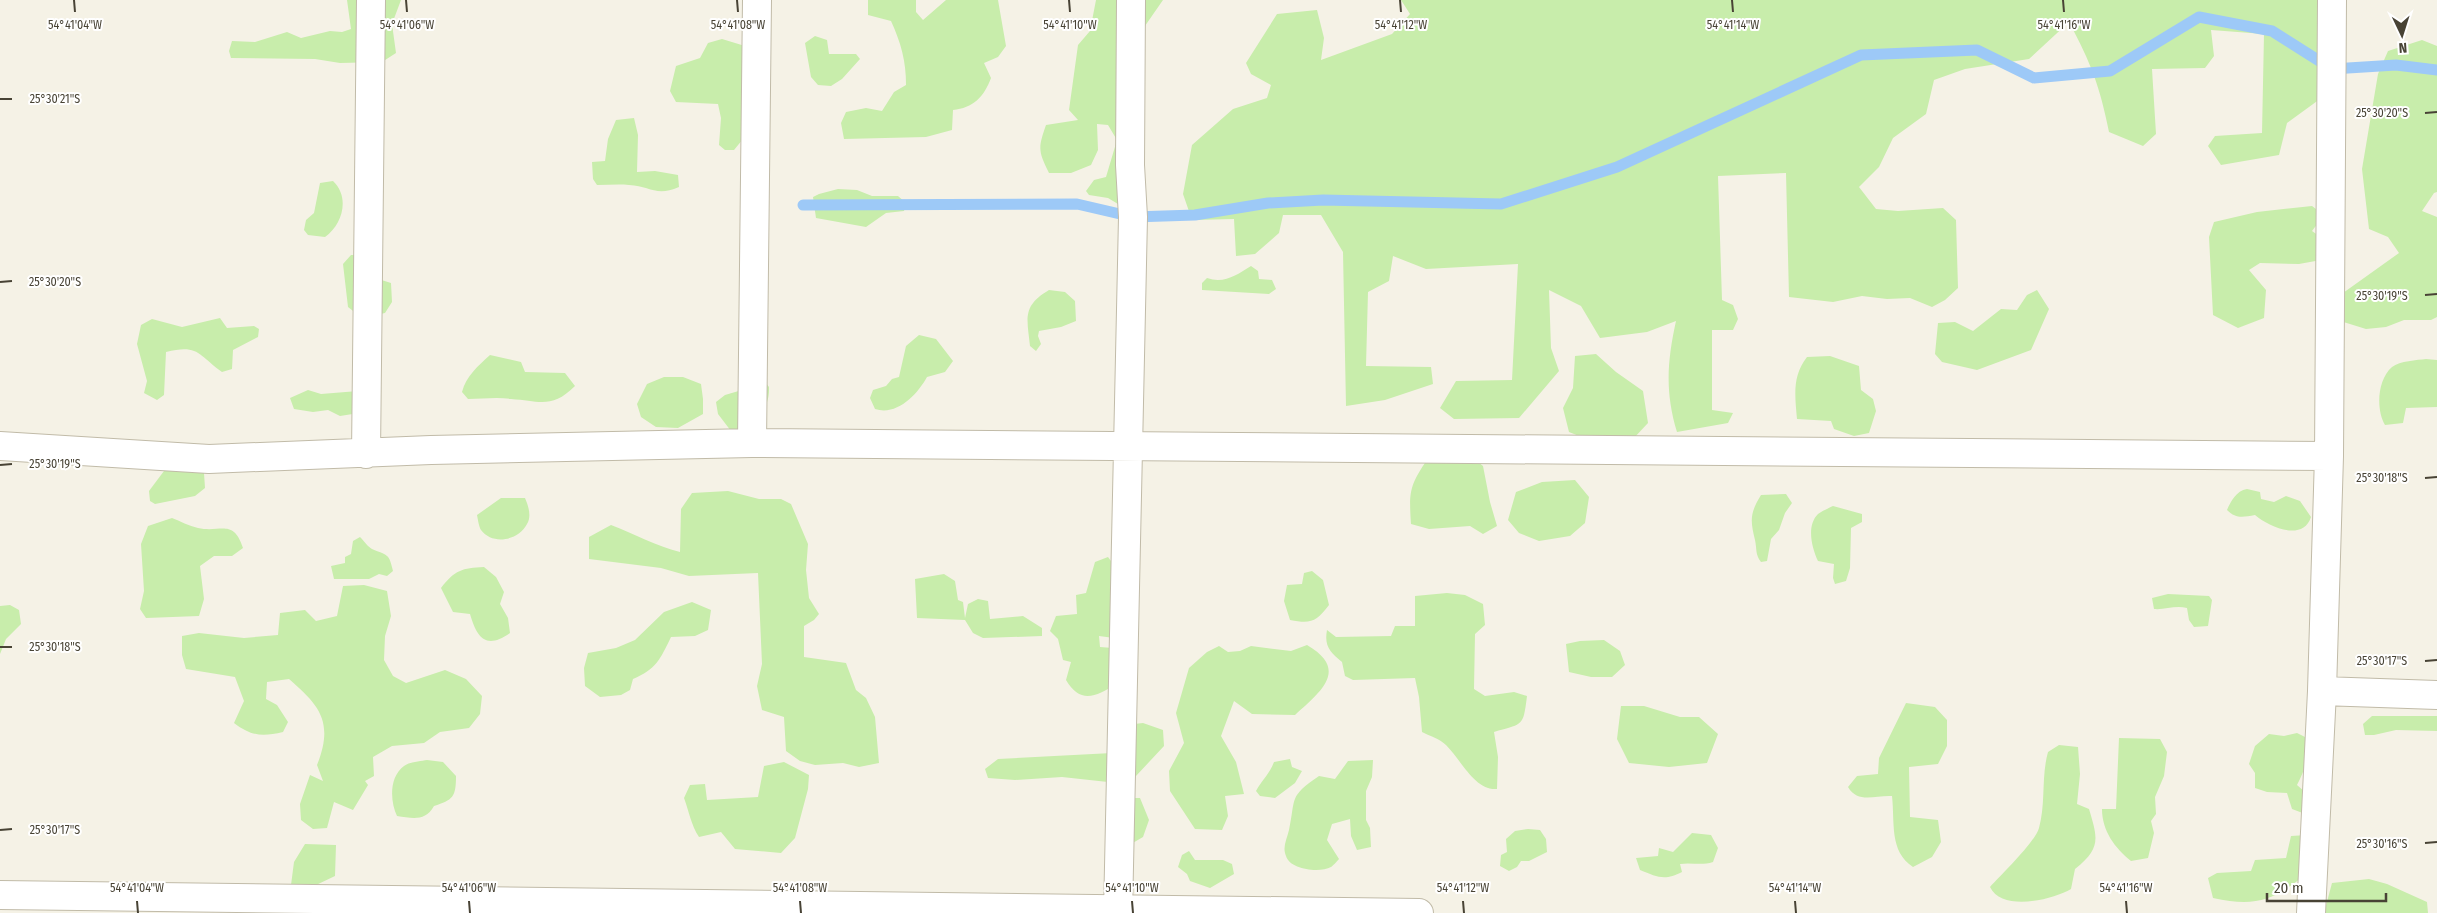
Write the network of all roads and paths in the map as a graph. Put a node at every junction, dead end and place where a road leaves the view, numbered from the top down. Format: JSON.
{"nodes":[{"id":1,"x":371,"y":0,"type":"edge"},
{"id":2,"x":757,"y":0,"type":"edge"},
{"id":3,"x":1132,"y":0,"type":"edge"},
{"id":4,"x":2332,"y":0,"type":"edge"},
{"id":5,"x":752,"y":443,"type":"junction"},
{"id":6,"x":0,"y":446,"type":"edge"},
{"id":7,"x":1127,"y":446,"type":"junction"},
{"id":8,"x":366,"y":454,"type":"junction"},
{"id":9,"x":2329,"y":456,"type":"junction"},
{"id":10,"x":2322,"y":691,"type":"junction"},
{"id":11,"x":2437,"y":695,"type":"edge"},
{"id":12,"x":0,"y":895,"type":"edge"},
{"id":13,"x":1118,"y":911,"type":"edge"},
{"id":14,"x":1419,"y":913,"type":"edge"},
{"id":15,"x":2311,"y":913,"type":"edge"}],
"edges":[{"from":1,"to":8,"type":"street"},
{"from":2,"to":5,"type":"street"},
{"from":3,"to":7,"type":"street"},
{"from":4,"to":9,"type":"street"},
{"from":5,"to":7,"type":"street"},
{"from":5,"to":8,"type":"street"},
{"from":6,"to":8,"type":"street"},
{"from":7,"to":9,"type":"street"},
{"from":7,"to":13,"type":"street"},
{"from":9,"to":10,"type":"street"},
{"from":10,"to":11,"type":"street"},
{"from":10,"to":15,"type":"street"},
{"from":12,"to":13,"type":"street"},
{"from":13,"to":14,"type":"street"}]}
